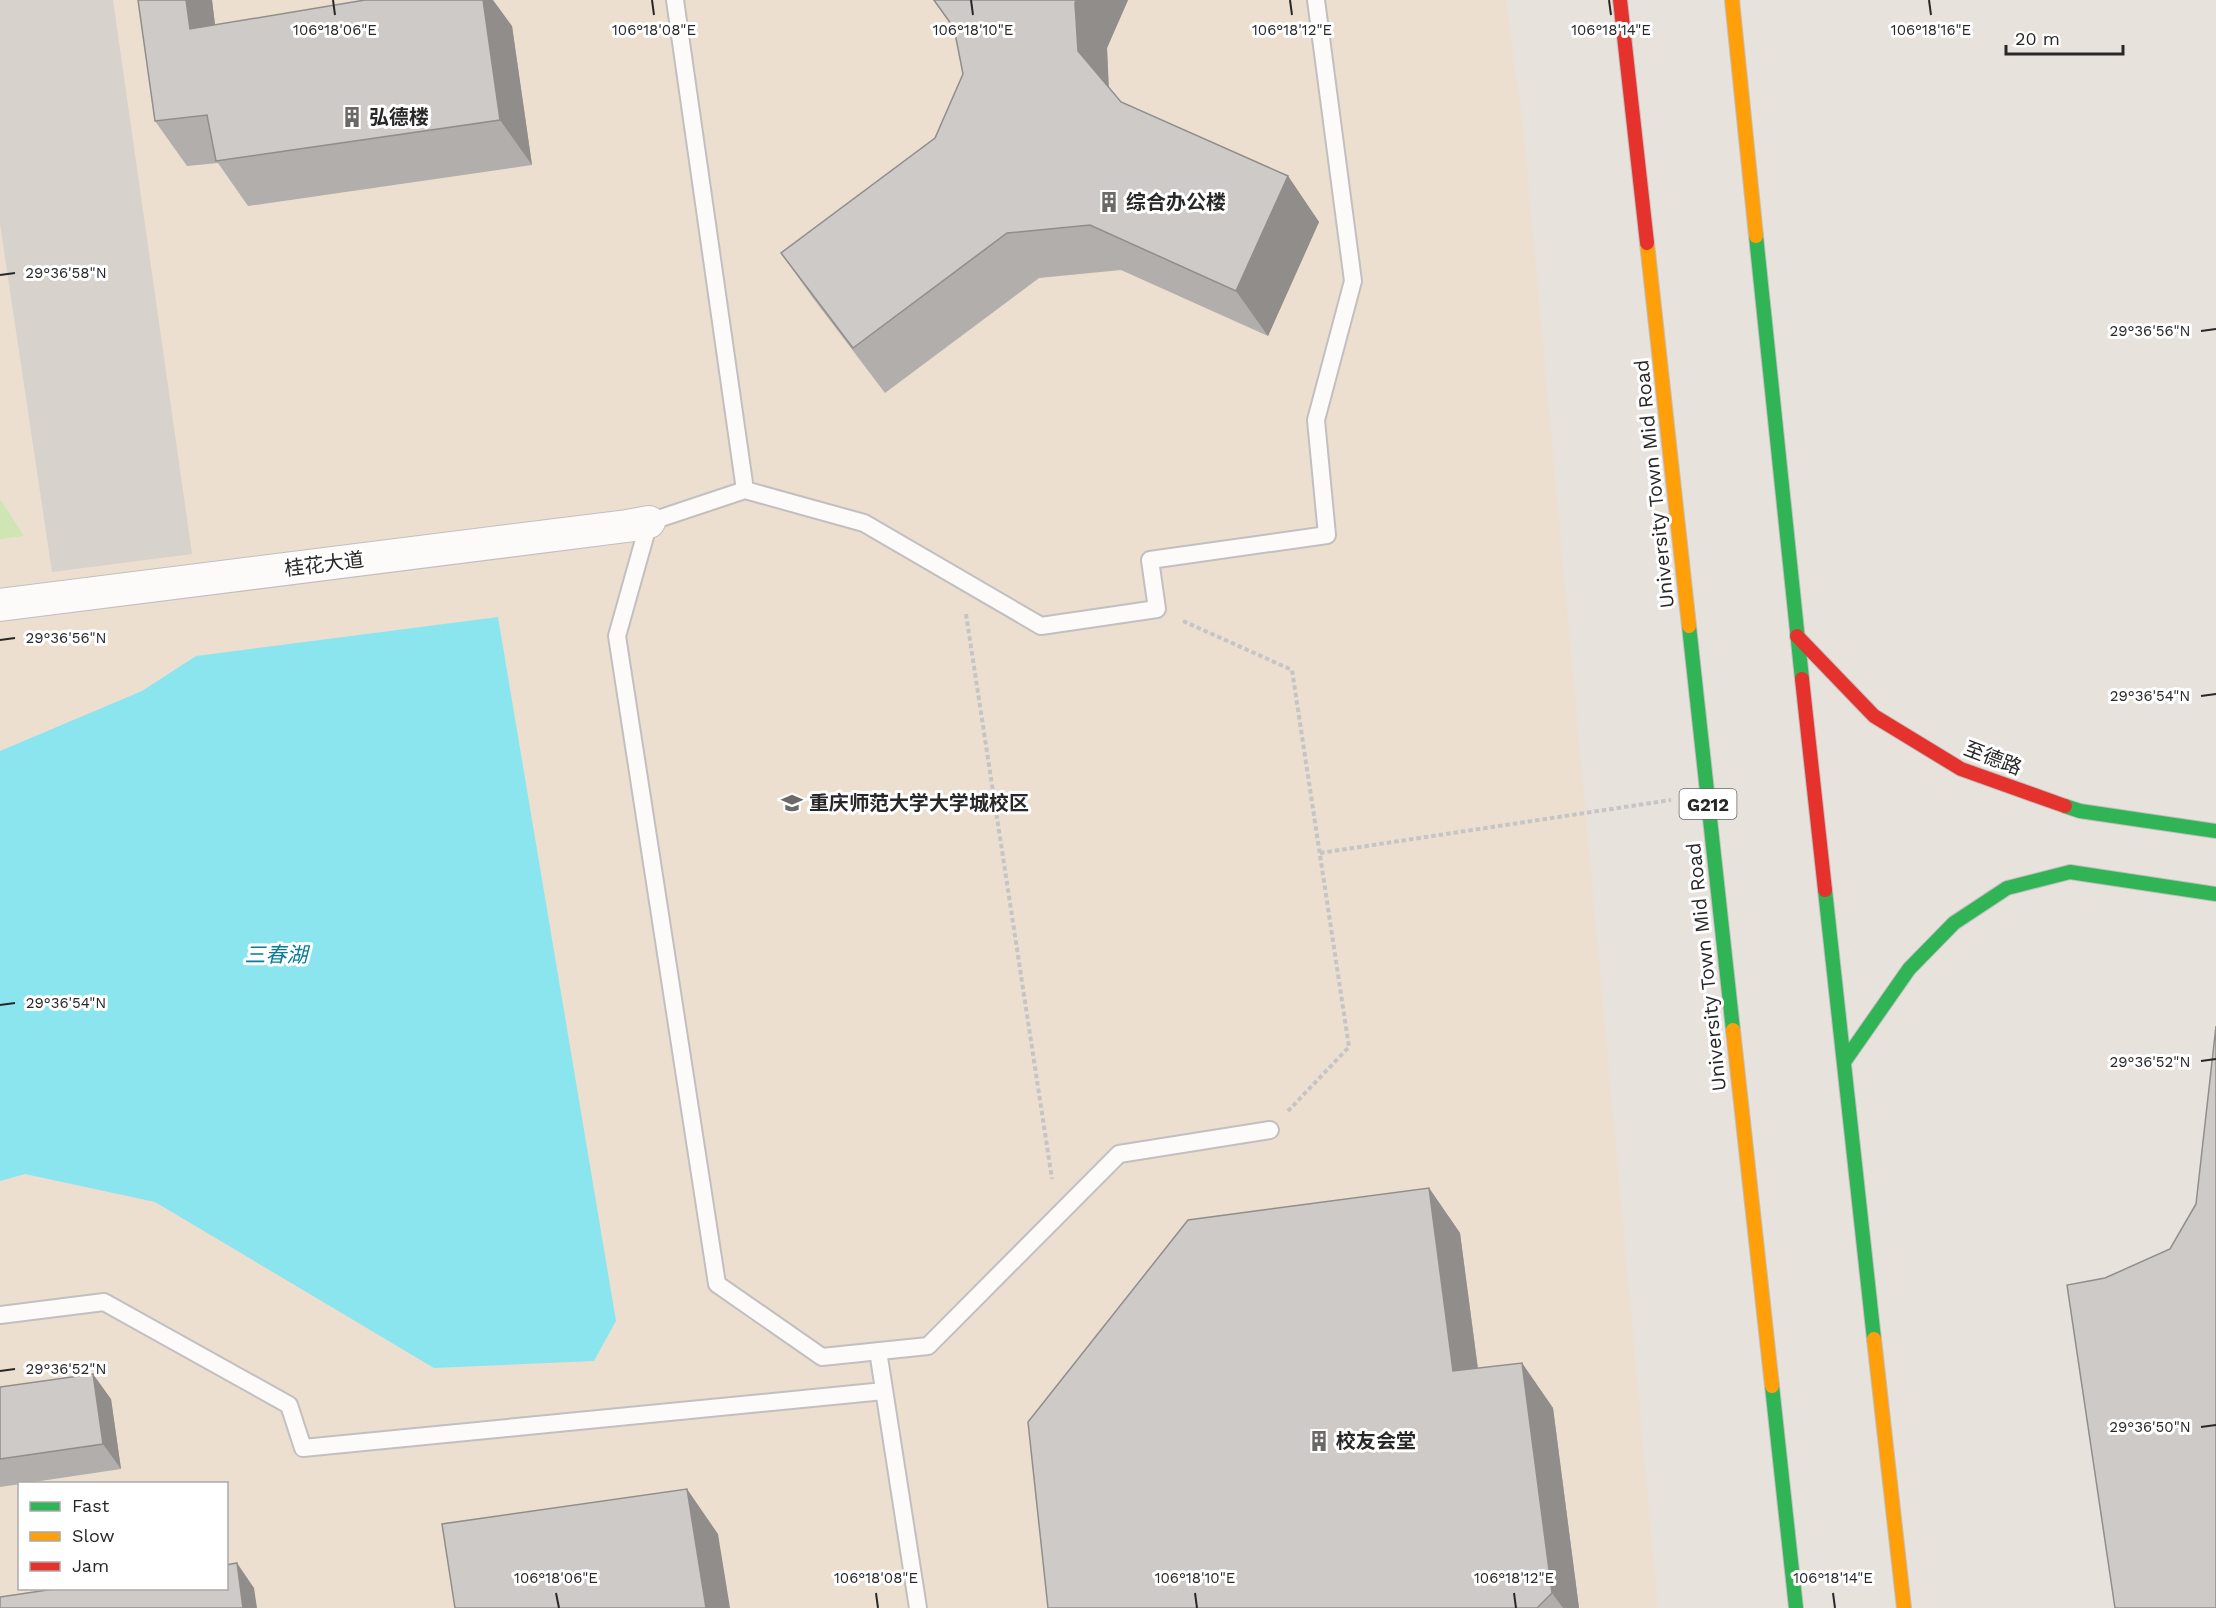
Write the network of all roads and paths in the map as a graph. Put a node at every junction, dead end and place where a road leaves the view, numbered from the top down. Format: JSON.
{"nodes":[{"id":1,"x":675,"y":0,"type":"edge"},
{"id":2,"x":1316,"y":0,"type":"edge"},
{"id":3,"x":1620,"y":0,"type":"edge"},
{"id":4,"x":1732,"y":0,"type":"edge"},
{"id":5,"x":745,"y":490,"type":"junction"},
{"id":6,"x":648,"y":522,"type":"junction"},
{"id":7,"x":961,"y":579,"type":"junction"},
{"id":8,"x":0,"y":605,"type":"edge"},
{"id":9,"x":1157,"y":609,"type":"junction"},
{"id":10,"x":1797,"y":636,"type":"junction"},
{"id":11,"x":1707,"y":794,"type":"junction"},
{"id":12,"x":2216,"y":831,"type":"edge"},
{"id":13,"x":1320,"y":853,"type":"junction"},
{"id":14,"x":2216,"y":894,"type":"edge"},
{"id":15,"x":1844,"y":1062,"type":"junction"},
{"id":16,"x":1270,"y":1130,"type":"joint"},
{"id":17,"x":1058,"y":1216,"type":"junction"},
{"id":18,"x":0,"y":1315,"type":"edge"},
{"id":19,"x":878,"y":1351,"type":"junction"},
{"id":20,"x":884,"y":1391,"type":"junction"},
{"id":21,"x":918,"y":1608,"type":"edge"},
{"id":22,"x":1796,"y":1608,"type":"edge"},
{"id":23,"x":1904,"y":1608,"type":"edge"}],
"edges":[{"from":1,"to":5,"type":"lane"},
{"from":2,"to":9,"type":"lane"},
{"from":3,"to":11,"type":"main road","name":"University Town Mid Road","number":"G212"},
{"from":4,"to":10,"type":"main road"},
{"from":5,"to":6,"type":"lane"},
{"from":5,"to":7,"type":"lane"},
{"from":6,"to":8,"type":"street","name":"桂花大道"},
{"from":6,"to":19,"type":"lane"},
{"from":7,"to":9,"type":"lane"},
{"from":7,"to":17,"type":"path"},
{"from":9,"to":13,"type":"path"},
{"from":10,"to":12,"type":"main road","name":"至德路"},
{"from":10,"to":15,"type":"main road"},
{"from":11,"to":13,"type":"path"},
{"from":11,"to":22,"type":"main road","name":"University Town Mid Road","number":"G212"},
{"from":13,"to":16,"type":"path"},
{"from":14,"to":15,"type":"main road"},
{"from":15,"to":23,"type":"main road"},
{"from":16,"to":17,"type":"lane"},
{"from":17,"to":19,"type":"lane"},
{"from":18,"to":20,"type":"lane"},
{"from":19,"to":20,"type":"lane"},
{"from":20,"to":21,"type":"lane"}]}
